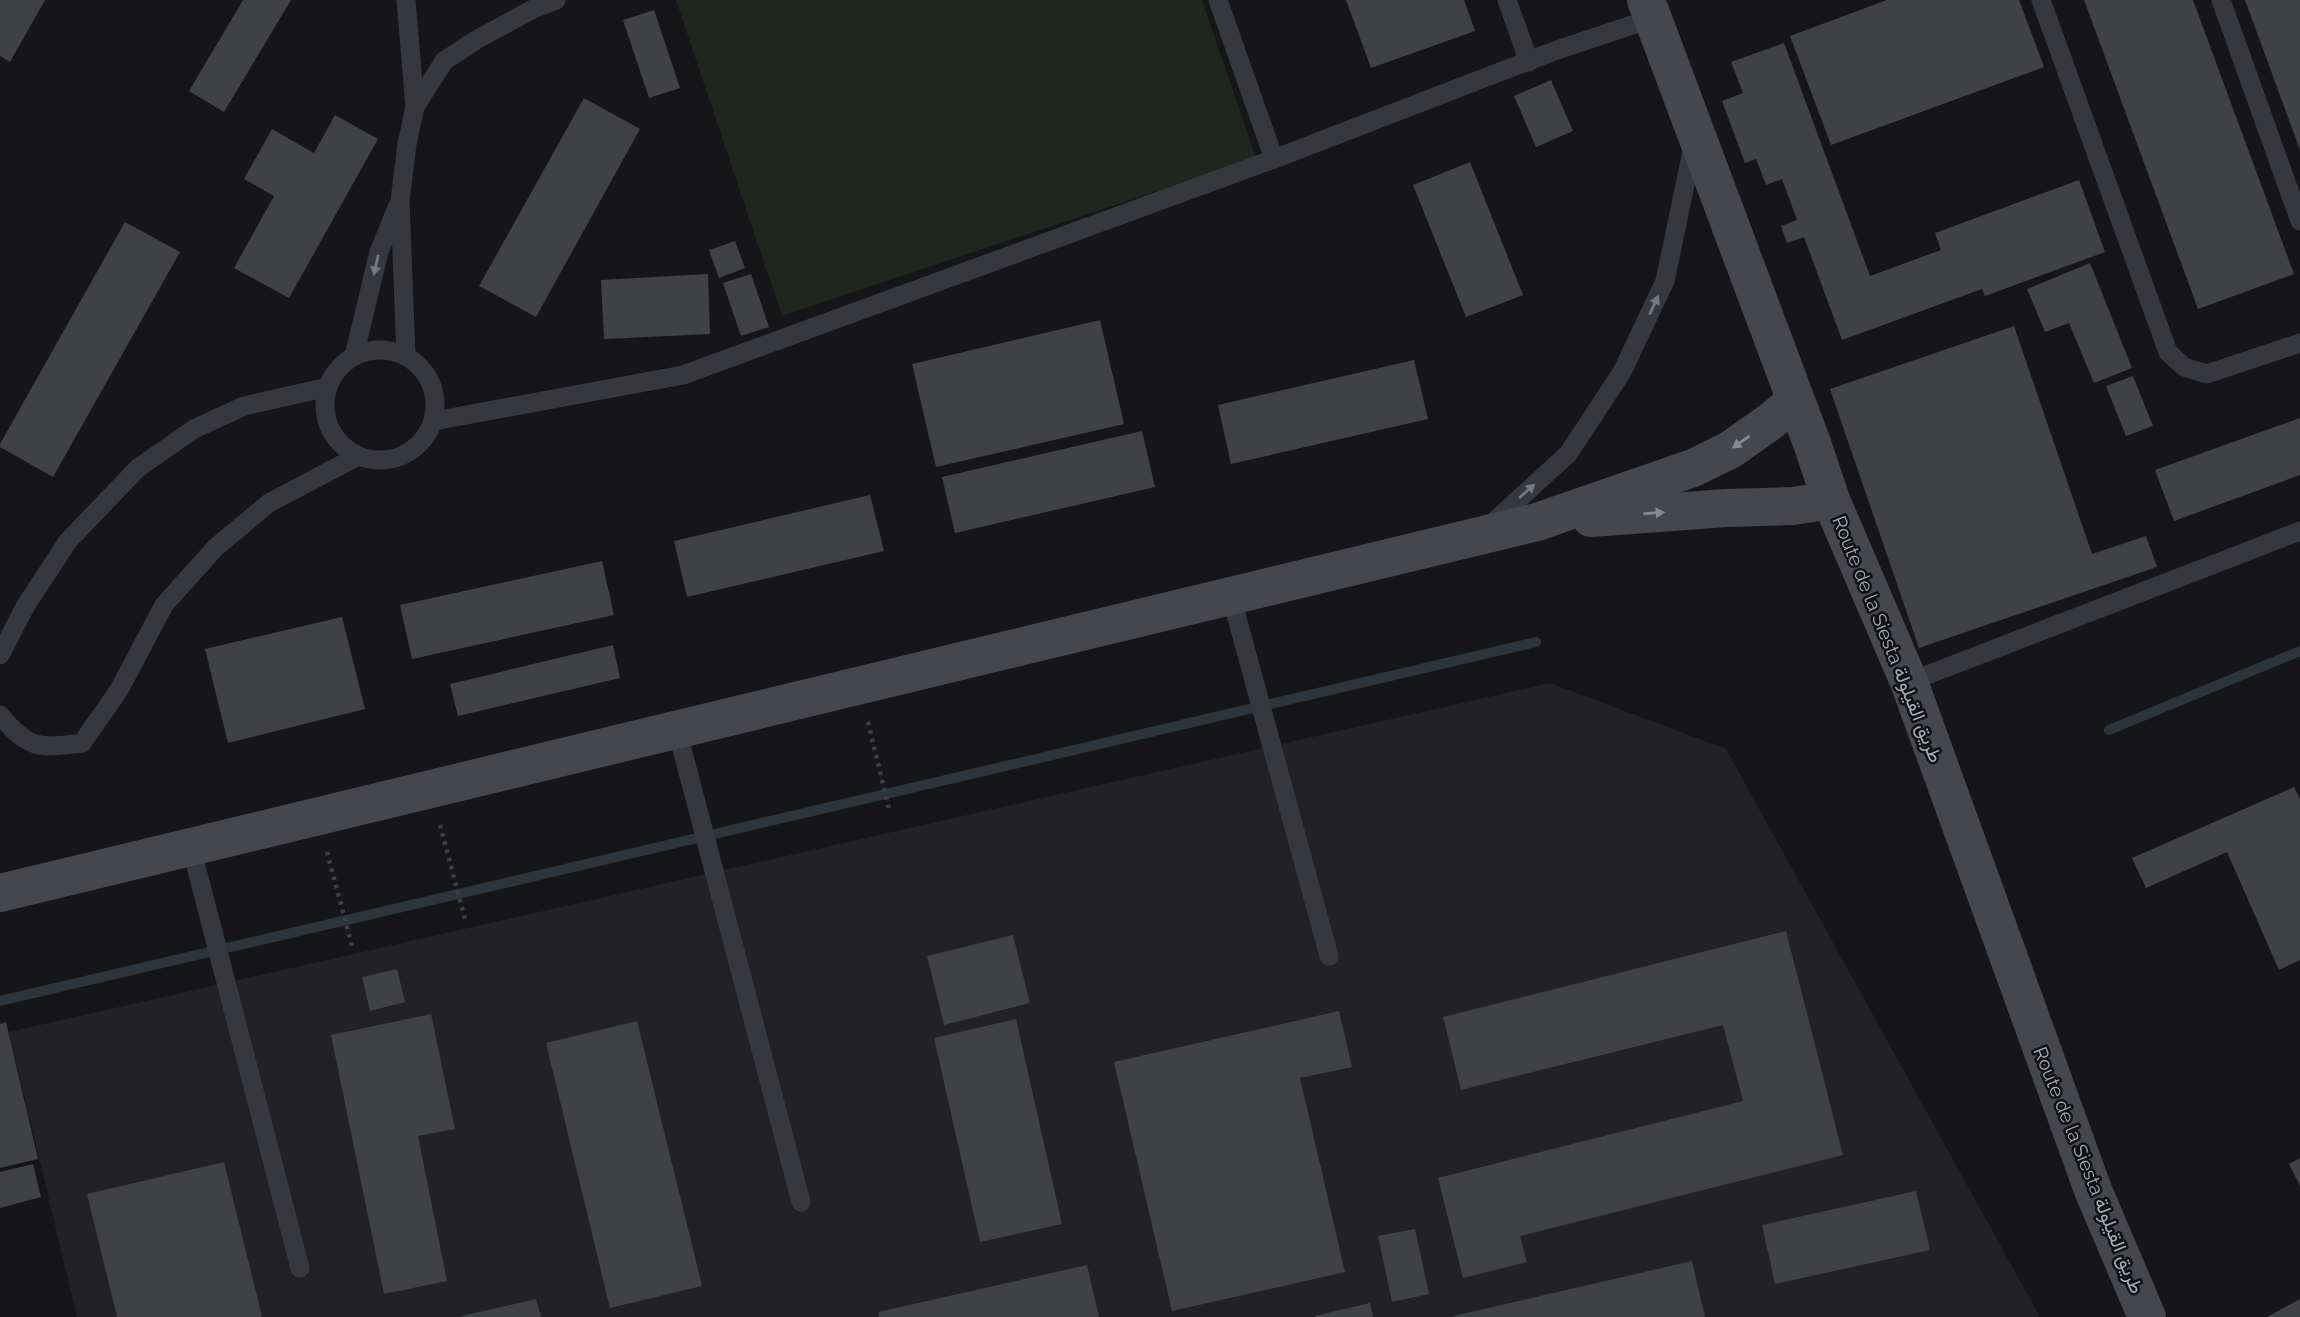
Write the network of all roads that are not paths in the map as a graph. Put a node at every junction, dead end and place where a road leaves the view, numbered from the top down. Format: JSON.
{"nodes":[{"id":1,"x":406,"y":0,"type":"edge"},
{"id":2,"x":556,"y":0,"type":"edge"},
{"id":3,"x":1218,"y":0,"type":"edge"},
{"id":4,"x":1507,"y":0,"type":"edge"},
{"id":5,"x":2041,"y":0,"type":"edge"},
{"id":6,"x":2221,"y":0,"type":"edge"},
{"id":7,"x":1650,"y":9,"type":"edge"},
{"id":8,"x":1529,"y":62,"type":"junction"},
{"id":9,"x":415,"y":107,"type":"junction"},
{"id":10,"x":1695,"y":134,"type":"junction"},
{"id":11,"x":1274,"y":159,"type":"junction"},
{"id":12,"x":400,"y":201,"type":"junction"},
{"id":13,"x":2300,"y":221,"type":"edge"},
{"id":14,"x":2300,"y":343,"type":"edge"},
{"id":15,"x":354,"y":356,"type":"junction"},
{"id":16,"x":406,"y":356,"type":"junction"},
{"id":17,"x":328,"y":387,"type":"junction"},
{"id":18,"x":1795,"y":401,"type":"junction"},
{"id":19,"x":434,"y":421,"type":"junction"},
{"id":20,"x":358,"y":456,"type":"junction"},
{"id":21,"x":1831,"y":500,"type":"junction"},
{"id":22,"x":1537,"y":522,"type":"junction"},
{"id":23,"x":2300,"y":531,"type":"edge"},
{"id":24,"x":1477,"y":537,"type":"junction"},
{"id":25,"x":1231,"y":596,"type":"junction"},
{"id":26,"x":0,"y":655,"type":"edge"},
{"id":27,"x":1909,"y":682,"type":"junction"},
{"id":28,"x":0,"y":715,"type":"edge"},
{"id":29,"x":677,"y":730,"type":"junction"},
{"id":30,"x":191,"y":847,"type":"junction"},
{"id":31,"x":0,"y":893,"type":"edge"},
{"id":32,"x":1329,"y":956,"type":"dead end"},
{"id":33,"x":801,"y":1202,"type":"dead end"},
{"id":34,"x":300,"y":1268,"type":"dead end"},
{"id":35,"x":2147,"y":1317,"type":"edge"}],
"edges":[{"from":1,"to":9,"type":"lane"},
{"from":2,"to":9,"type":"lane"},
{"from":3,"to":11,"type":"lane"},
{"from":4,"to":8,"type":"lane"},
{"from":5,"to":14,"type":"lane"},
{"from":6,"to":13,"type":"lane"},
{"from":7,"to":8,"type":"lane"},
{"from":7,"to":10,"type":"street","name":"Route de la Siesta طريق القيلولة"},
{"from":8,"to":11,"type":"lane"},
{"from":9,"to":12,"type":"lane"},
{"from":10,"to":18,"type":"street","name":"Route de la Siesta طريق القيلولة"},
{"from":24,"to":10,"type":"lane","one_way":true},
{"from":11,"to":19,"type":"lane"},
{"from":12,"to":15,"type":"lane","one_way":true},
{"from":12,"to":16,"type":"lane"},
{"from":15,"to":16,"type":"lane"},
{"from":15,"to":17,"type":"lane"},
{"from":16,"to":19,"type":"lane"},
{"from":17,"to":20,"type":"lane"},
{"from":17,"to":26,"type":"lane"},
{"from":18,"to":21,"type":"street","name":"Route de la Siesta طريق القيلولة"},
{"from":18,"to":22,"type":"street","one_way":true},
{"from":19,"to":20,"type":"lane"},
{"from":20,"to":28,"type":"lane"},
{"from":22,"to":21,"type":"street","one_way":true},
{"from":21,"to":27,"type":"street","name":"Route de la Siesta طريق القيلولة"},
{"from":22,"to":24,"type":"street"},
{"from":23,"to":27,"type":"lane"},
{"from":24,"to":25,"type":"street"},
{"from":25,"to":29,"type":"street"},
{"from":25,"to":32,"type":"lane"},
{"from":27,"to":35,"type":"street","name":"Route de la Siesta طريق القيلولة"},
{"from":29,"to":30,"type":"street"},
{"from":29,"to":33,"type":"lane"},
{"from":30,"to":31,"type":"street"},
{"from":30,"to":34,"type":"lane"}]}
